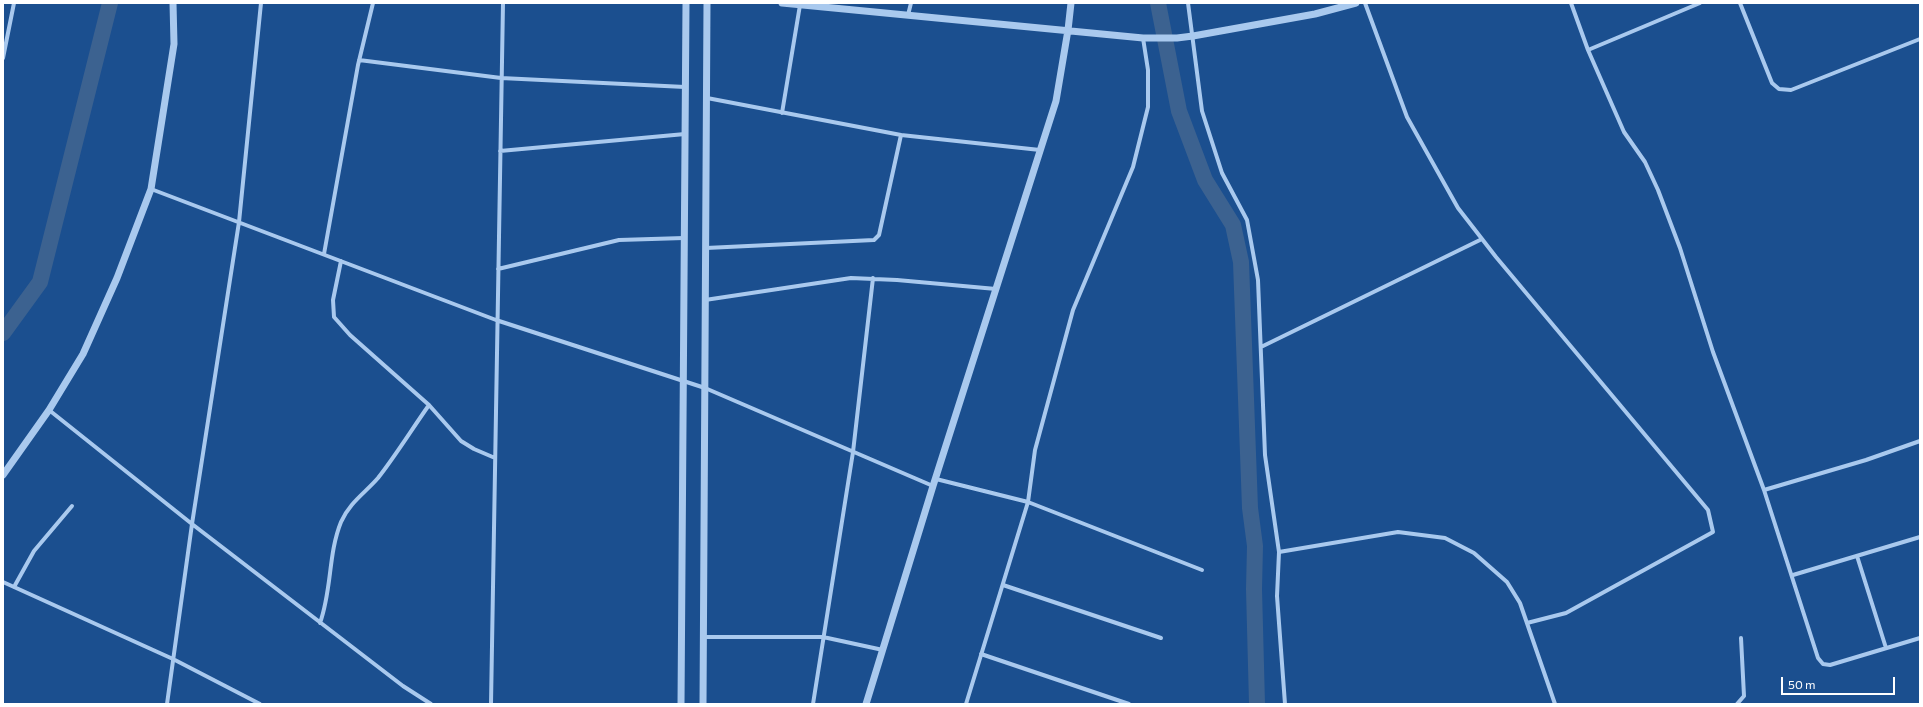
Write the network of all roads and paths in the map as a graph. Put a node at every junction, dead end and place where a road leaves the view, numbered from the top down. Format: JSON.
{"nodes":[{"id":1,"x":14,"y":3,"type":"edge"},
{"id":2,"x":172,"y":3,"type":"edge"},
{"id":3,"x":261,"y":3,"type":"edge"},
{"id":4,"x":373,"y":3,"type":"edge"},
{"id":5,"x":503,"y":3,"type":"edge"},
{"id":6,"x":686,"y":3,"type":"edge"},
{"id":7,"x":707,"y":3,"type":"edge"},
{"id":8,"x":782,"y":3,"type":"edge"},
{"id":9,"x":911,"y":3,"type":"edge"},
{"id":10,"x":1071,"y":3,"type":"edge"},
{"id":11,"x":1188,"y":3,"type":"edge"},
{"id":12,"x":1356,"y":3,"type":"edge"},
{"id":13,"x":1365,"y":3,"type":"edge"},
{"id":14,"x":1572,"y":3,"type":"edge"},
{"id":15,"x":1700,"y":3,"type":"edge"},
{"id":16,"x":1740,"y":3,"type":"edge"},
{"id":17,"x":809,"y":4,"type":"edge"},
{"id":18,"x":800,"y":5,"type":"junction"},
{"id":19,"x":908,"y":15,"type":"junction"},
{"id":20,"x":1068,"y":30,"type":"junction"},
{"id":21,"x":1193,"y":36,"type":"junction"},
{"id":22,"x":1143,"y":38,"type":"junction"},
{"id":23,"x":1920,"y":39,"type":"edge"},
{"id":24,"x":1588,"y":50,"type":"junction"},
{"id":25,"x":3,"y":58,"type":"edge"},
{"id":26,"x":359,"y":60,"type":"junction"},
{"id":27,"x":502,"y":78,"type":"junction"},
{"id":28,"x":685,"y":88,"type":"junction"},
{"id":29,"x":707,"y":98,"type":"junction"},
{"id":30,"x":782,"y":113,"type":"junction"},
{"id":31,"x":685,"y":134,"type":"junction"},
{"id":32,"x":901,"y":135,"type":"junction"},
{"id":33,"x":1040,"y":150,"type":"junction"},
{"id":34,"x":500,"y":151,"type":"junction"},
{"id":35,"x":151,"y":189,"type":"junction"},
{"id":36,"x":239,"y":222,"type":"junction"},
{"id":37,"x":684,"y":238,"type":"junction"},
{"id":38,"x":1482,"y":239,"type":"junction"},
{"id":39,"x":706,"y":248,"type":"junction"},
{"id":40,"x":324,"y":254,"type":"junction"},
{"id":41,"x":341,"y":261,"type":"junction"},
{"id":42,"x":498,"y":270,"type":"junction"},
{"id":43,"x":873,"y":278,"type":"junction"},
{"id":44,"x":996,"y":289,"type":"junction"},
{"id":45,"x":705,"y":300,"type":"junction"},
{"id":46,"x":496,"y":320,"type":"junction"},
{"id":47,"x":1261,"y":347,"type":"junction"},
{"id":48,"x":683,"y":381,"type":"junction"},
{"id":49,"x":705,"y":388,"type":"junction"},
{"id":50,"x":429,"y":405,"type":"junction"},
{"id":51,"x":49,"y":410,"type":"junction"},
{"id":52,"x":1920,"y":441,"type":"edge"},
{"id":53,"x":854,"y":452,"type":"junction"},
{"id":54,"x":494,"y":458,"type":"junction"},
{"id":55,"x":3,"y":475,"type":"edge"},
{"id":56,"x":936,"y":479,"type":"junction"},
{"id":57,"x":933,"y":486,"type":"junction"},
{"id":58,"x":1764,"y":490,"type":"junction"},
{"id":59,"x":1028,"y":502,"type":"junction"},
{"id":60,"x":72,"y":506,"type":"dead end"},
{"id":61,"x":192,"y":524,"type":"junction"},
{"id":62,"x":1920,"y":537,"type":"edge"},
{"id":63,"x":1279,"y":552,"type":"junction"},
{"id":64,"x":1857,"y":556,"type":"junction"},
{"id":65,"x":1202,"y":570,"type":"dead end"},
{"id":66,"x":1793,"y":575,"type":"junction"},
{"id":67,"x":3,"y":582,"type":"edge"},
{"id":68,"x":1003,"y":585,"type":"junction"},
{"id":69,"x":14,"y":587,"type":"junction"},
{"id":70,"x":320,"y":623,"type":"junction"},
{"id":71,"x":1527,"y":623,"type":"junction"},
{"id":72,"x":703,"y":637,"type":"junction"},
{"id":73,"x":823,"y":637,"type":"junction"},
{"id":74,"x":1161,"y":638,"type":"dead end"},
{"id":75,"x":1742,"y":638,"type":"dead end"},
{"id":76,"x":1920,"y":638,"type":"edge"},
{"id":77,"x":1886,"y":648,"type":"junction"},
{"id":78,"x":883,"y":650,"type":"junction"},
{"id":79,"x":981,"y":654,"type":"junction"},
{"id":80,"x":173,"y":659,"type":"junction"},
{"id":81,"x":167,"y":704,"type":"edge"},
{"id":82,"x":260,"y":704,"type":"edge"},
{"id":83,"x":431,"y":704,"type":"edge"},
{"id":84,"x":491,"y":704,"type":"edge"},
{"id":85,"x":681,"y":704,"type":"edge"},
{"id":86,"x":703,"y":704,"type":"edge"},
{"id":87,"x":813,"y":704,"type":"edge"},
{"id":88,"x":866,"y":704,"type":"edge"},
{"id":89,"x":966,"y":704,"type":"edge"},
{"id":90,"x":1129,"y":704,"type":"edge"},
{"id":91,"x":1285,"y":704,"type":"edge"},
{"id":92,"x":1555,"y":704,"type":"edge"},
{"id":93,"x":1737,"y":704,"type":"edge"}],
"edges":[{"from":1,"to":25,"type":"street"},
{"from":2,"to":35,"type":"street"},
{"from":3,"to":36,"type":"street"},
{"from":4,"to":26,"type":"street"},
{"from":5,"to":27,"type":"street"},
{"from":6,"to":28,"type":"street"},
{"from":7,"to":29,"type":"street"},
{"from":8,"to":18,"type":"street"},
{"from":9,"to":19,"type":"street"},
{"from":10,"to":20,"type":"street"},
{"from":11,"to":21,"type":"street"},
{"from":12,"to":21,"type":"street"},
{"from":13,"to":38,"type":"street"},
{"from":14,"to":24,"type":"street"},
{"from":15,"to":24,"type":"street"},
{"from":16,"to":23,"type":"street"},
{"from":17,"to":18,"type":"street"},
{"from":17,"to":19,"type":"street"},
{"from":18,"to":30,"type":"street"},
{"from":19,"to":20,"type":"street"},
{"from":20,"to":22,"type":"street"},
{"from":20,"to":33,"type":"street"},
{"from":21,"to":22,"type":"street"},
{"from":21,"to":47,"type":"street"},
{"from":22,"to":59,"type":"street"},
{"from":24,"to":58,"type":"street"},
{"from":26,"to":27,"type":"street"},
{"from":26,"to":40,"type":"street"},
{"from":27,"to":28,"type":"street"},
{"from":27,"to":34,"type":"street"},
{"from":28,"to":31,"type":"street"},
{"from":29,"to":30,"type":"street"},
{"from":29,"to":39,"type":"street"},
{"from":30,"to":32,"type":"street"},
{"from":31,"to":34,"type":"street"},
{"from":31,"to":37,"type":"street"},
{"from":32,"to":33,"type":"street"},
{"from":32,"to":39,"type":"street"},
{"from":33,"to":44,"type":"street"},
{"from":34,"to":42,"type":"street"},
{"from":35,"to":36,"type":"street"},
{"from":35,"to":51,"type":"street"},
{"from":36,"to":40,"type":"street"},
{"from":36,"to":61,"type":"street"},
{"from":37,"to":42,"type":"street"},
{"from":37,"to":48,"type":"street"},
{"from":38,"to":47,"type":"street"},
{"from":38,"to":71,"type":"street"},
{"from":39,"to":45,"type":"street"},
{"from":40,"to":41,"type":"street"},
{"from":41,"to":46,"type":"street"},
{"from":41,"to":50,"type":"street"},
{"from":42,"to":46,"type":"street"},
{"from":43,"to":44,"type":"street"},
{"from":43,"to":45,"type":"street"},
{"from":43,"to":53,"type":"street"},
{"from":44,"to":56,"type":"street"},
{"from":45,"to":49,"type":"street"},
{"from":46,"to":48,"type":"street"},
{"from":46,"to":54,"type":"street"},
{"from":47,"to":63,"type":"street"},
{"from":48,"to":49,"type":"street"},
{"from":48,"to":85,"type":"street"},
{"from":49,"to":53,"type":"street"},
{"from":49,"to":72,"type":"street"},
{"from":50,"to":54,"type":"street"},
{"from":50,"to":70,"type":"street"},
{"from":51,"to":55,"type":"street"},
{"from":51,"to":61,"type":"street"},
{"from":52,"to":58,"type":"street"},
{"from":53,"to":57,"type":"street"},
{"from":53,"to":73,"type":"street"},
{"from":54,"to":84,"type":"street"},
{"from":56,"to":57,"type":"street"},
{"from":56,"to":59,"type":"street"},
{"from":57,"to":78,"type":"street"},
{"from":58,"to":66,"type":"street"},
{"from":59,"to":65,"type":"street"},
{"from":59,"to":68,"type":"street"},
{"from":60,"to":69,"type":"street"},
{"from":61,"to":70,"type":"street"},
{"from":61,"to":80,"type":"street"},
{"from":62,"to":64,"type":"street"},
{"from":63,"to":71,"type":"street"},
{"from":63,"to":91,"type":"street"},
{"from":64,"to":66,"type":"street"},
{"from":64,"to":77,"type":"street"},
{"from":66,"to":77,"type":"street"},
{"from":67,"to":69,"type":"street"},
{"from":68,"to":74,"type":"street"},
{"from":68,"to":79,"type":"street"},
{"from":69,"to":80,"type":"street"},
{"from":70,"to":83,"type":"street"},
{"from":71,"to":92,"type":"street"},
{"from":72,"to":73,"type":"street"},
{"from":72,"to":86,"type":"street"},
{"from":73,"to":78,"type":"street"},
{"from":73,"to":87,"type":"street"},
{"from":75,"to":93,"type":"street"},
{"from":76,"to":77,"type":"street"},
{"from":78,"to":88,"type":"street"},
{"from":79,"to":89,"type":"street"},
{"from":79,"to":90,"type":"street"},
{"from":80,"to":81,"type":"street"},
{"from":80,"to":82,"type":"street"}]}
